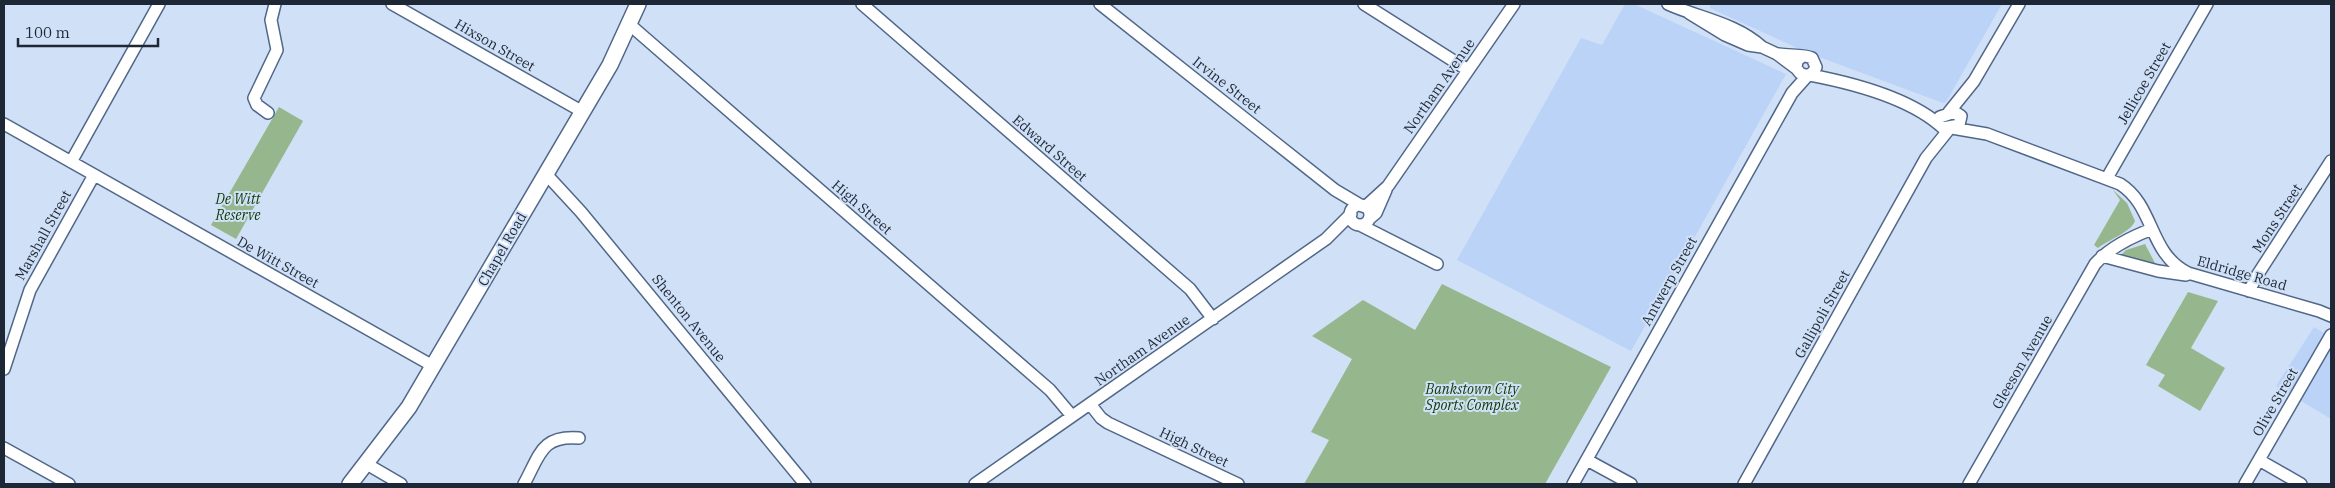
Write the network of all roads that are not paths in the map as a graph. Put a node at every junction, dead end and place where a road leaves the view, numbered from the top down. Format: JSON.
{"nodes":[{"id":1,"x":159,"y":4,"type":"edge"},
{"id":2,"x":276,"y":4,"type":"edge"},
{"id":3,"x":392,"y":4,"type":"edge"},
{"id":4,"x":638,"y":4,"type":"edge"},
{"id":5,"x":862,"y":4,"type":"edge"},
{"id":6,"x":1100,"y":4,"type":"edge"},
{"id":7,"x":1364,"y":4,"type":"edge"},
{"id":8,"x":1514,"y":4,"type":"edge"},
{"id":9,"x":1668,"y":4,"type":"edge"},
{"id":10,"x":2019,"y":4,"type":"edge"},
{"id":11,"x":2207,"y":4,"type":"edge"},
{"id":12,"x":1692,"y":9,"type":"edge"},
{"id":13,"x":629,"y":24,"type":"junction"},
{"id":14,"x":1777,"y":54,"type":"junction"},
{"id":15,"x":1802,"y":56,"type":"junction"},
{"id":16,"x":1815,"y":64,"type":"junction"},
{"id":17,"x":1468,"y":70,"type":"junction"},
{"id":18,"x":1803,"y":73,"type":"junction"},
{"id":19,"x":1843,"y":81,"type":"junction"},
{"id":20,"x":1974,"y":81,"type":"junction"},
{"id":21,"x":1909,"y":106,"type":"junction"},
{"id":22,"x":268,"y":112,"type":"dead end"},
{"id":23,"x":583,"y":112,"type":"junction"},
{"id":24,"x":1948,"y":113,"type":"junction"},
{"id":25,"x":1961,"y":119,"type":"junction"},
{"id":26,"x":4,"y":124,"type":"edge"},
{"id":27,"x":1945,"y":126,"type":"junction"},
{"id":28,"x":1987,"y":134,"type":"junction"},
{"id":29,"x":2331,"y":161,"type":"edge"},
{"id":30,"x":70,"y":162,"type":"junction"},
{"id":31,"x":546,"y":174,"type":"junction"},
{"id":32,"x":94,"y":175,"type":"junction"},
{"id":33,"x":2106,"y":178,"type":"junction"},
{"id":34,"x":1388,"y":186,"type":"junction"},
{"id":35,"x":1335,"y":190,"type":"junction"},
{"id":36,"x":1363,"y":206,"type":"junction"},
{"id":37,"x":1351,"y":213,"type":"junction"},
{"id":38,"x":1364,"y":222,"type":"junction"},
{"id":39,"x":2152,"y":229,"type":"junction"},
{"id":40,"x":1326,"y":239,"type":"junction"},
{"id":41,"x":2102,"y":256,"type":"junction"},
{"id":42,"x":1437,"y":264,"type":"dead end"},
{"id":43,"x":2195,"y":276,"type":"junction"},
{"id":44,"x":2249,"y":291,"type":"junction"},
{"id":45,"x":2331,"y":316,"type":"edge"},
{"id":46,"x":1213,"y":319,"type":"junction"},
{"id":47,"x":2331,"y":335,"type":"edge"},
{"id":48,"x":433,"y":366,"type":"junction"},
{"id":49,"x":4,"y":369,"type":"edge"},
{"id":50,"x":1090,"y":404,"type":"junction"},
{"id":51,"x":1072,"y":416,"type":"junction"},
{"id":52,"x":579,"y":438,"type":"dead end"},
{"id":53,"x":4,"y":448,"type":"edge"},
{"id":54,"x":1587,"y":460,"type":"junction"},
{"id":55,"x":2259,"y":460,"type":"junction"},
{"id":56,"x":365,"y":463,"type":"junction"},
{"id":57,"x":69,"y":484,"type":"edge"},
{"id":58,"x":350,"y":484,"type":"edge"},
{"id":59,"x":401,"y":484,"type":"edge"},
{"id":60,"x":524,"y":484,"type":"edge"},
{"id":61,"x":805,"y":484,"type":"edge"},
{"id":62,"x":975,"y":484,"type":"edge"},
{"id":63,"x":1238,"y":484,"type":"edge"},
{"id":64,"x":1573,"y":484,"type":"edge"},
{"id":65,"x":1631,"y":484,"type":"edge"},
{"id":66,"x":1744,"y":484,"type":"edge"},
{"id":67,"x":1969,"y":484,"type":"edge"},
{"id":68,"x":2245,"y":484,"type":"edge"},
{"id":69,"x":2301,"y":484,"type":"edge"}],
"edges":[{"from":1,"to":30,"type":"street"},
{"from":2,"to":22,"type":"street"},
{"from":3,"to":23,"type":"street","name":"Hixson Street"},
{"from":4,"to":13,"type":"main road","name":"Chapel Road"},
{"from":5,"to":46,"type":"street","name":"Edward Street"},
{"from":6,"to":35,"type":"street","name":"Irvine Street"},
{"from":7,"to":17,"type":"street"},
{"from":8,"to":17,"type":"street","name":"Northam Avenue"},
{"from":9,"to":12,"type":"street","name":"Eldridge Road"},
{"from":10,"to":20,"type":"street"},
{"from":11,"to":33,"type":"street","name":"Jellicoe Street"},
{"from":12,"to":14,"type":"street","name":"Eldridge Road"},
{"from":13,"to":23,"type":"main road","name":"Chapel Road"},
{"from":13,"to":51,"type":"street","name":"High Street"},
{"from":14,"to":15,"type":"street","name":"Eldridge Road"},
{"from":14,"to":18,"type":"street","name":"Eldridge Road"},
{"from":15,"to":16,"type":"street"},
{"from":15,"to":18,"type":"street"},
{"from":16,"to":18,"type":"street"},
{"from":16,"to":19,"type":"street","name":"Eldridge Road"},
{"from":17,"to":34,"type":"street","name":"Northam Avenue"},
{"from":18,"to":19,"type":"street","name":"Eldridge Road"},
{"from":18,"to":54,"type":"street","name":"Antwerp Street"},
{"from":19,"to":21,"type":"street","name":"Eldridge Road"},
{"from":20,"to":24,"type":"street"},
{"from":20,"to":25,"type":"street"},
{"from":21,"to":24,"type":"street","name":"Eldridge Road"},
{"from":21,"to":27,"type":"street","name":"Eldridge Road"},
{"from":23,"to":31,"type":"main road","name":"Chapel Road"},
{"from":24,"to":25,"type":"street","name":"Eldridge Road"},
{"from":24,"to":27,"type":"street"},
{"from":25,"to":27,"type":"street"},
{"from":25,"to":28,"type":"street","name":"Eldridge Road"},
{"from":26,"to":30,"type":"street","name":"De Witt Street"},
{"from":27,"to":28,"type":"street","name":"Eldridge Road"},
{"from":27,"to":66,"type":"street","name":"Gallipoli Street"},
{"from":28,"to":33,"type":"street","name":"Eldridge Road"},
{"from":29,"to":44,"type":"street","name":"Mons Street"},
{"from":30,"to":32,"type":"street","name":"De Witt Street"},
{"from":31,"to":48,"type":"main road","name":"Chapel Road"},
{"from":31,"to":61,"type":"street","name":"Shenton Avenue"},
{"from":32,"to":48,"type":"street","name":"De Witt Street"},
{"from":32,"to":49,"type":"street","name":"Marshall Street"},
{"from":33,"to":39,"type":"street","name":"Eldridge Road"},
{"from":34,"to":36,"type":"street","name":"Northam Avenue"},
{"from":34,"to":38,"type":"street","name":"Northam Avenue"},
{"from":35,"to":36,"type":"street","name":"Irvine Street"},
{"from":35,"to":37,"type":"street","name":"Irvine Street"},
{"from":36,"to":37,"type":"street"},
{"from":36,"to":38,"type":"street"},
{"from":37,"to":38,"type":"street"},
{"from":37,"to":40,"type":"street","name":"Northam Avenue"},
{"from":38,"to":40,"type":"street","name":"Northam Avenue"},
{"from":38,"to":42,"type":"street"},
{"from":39,"to":41,"type":"street","name":"Gleeson Avenue"},
{"from":39,"to":43,"type":"street","name":"Eldridge Road"},
{"from":40,"to":46,"type":"street","name":"Northam Avenue"},
{"from":41,"to":43,"type":"street"},
{"from":41,"to":67,"type":"street","name":"Gleeson Avenue"},
{"from":43,"to":44,"type":"street","name":"Eldridge Road"},
{"from":44,"to":45,"type":"street","name":"Eldridge Road"},
{"from":46,"to":50,"type":"street","name":"Northam Avenue"},
{"from":47,"to":55,"type":"street","name":"Olive Street"},
{"from":48,"to":56,"type":"main road","name":"Chapel Road"},
{"from":50,"to":51,"type":"street","name":"Northam Avenue"},
{"from":50,"to":63,"type":"street","name":"High Street"},
{"from":51,"to":62,"type":"street","name":"Northam Avenue"},
{"from":52,"to":60,"type":"street"},
{"from":53,"to":57,"type":"street"},
{"from":54,"to":64,"type":"street","name":"Antwerp Street"},
{"from":54,"to":65,"type":"street"},
{"from":55,"to":68,"type":"street","name":"Olive Street"},
{"from":55,"to":69,"type":"street"},
{"from":56,"to":58,"type":"main road","name":"Chapel Road"},
{"from":56,"to":59,"type":"street"}]}
